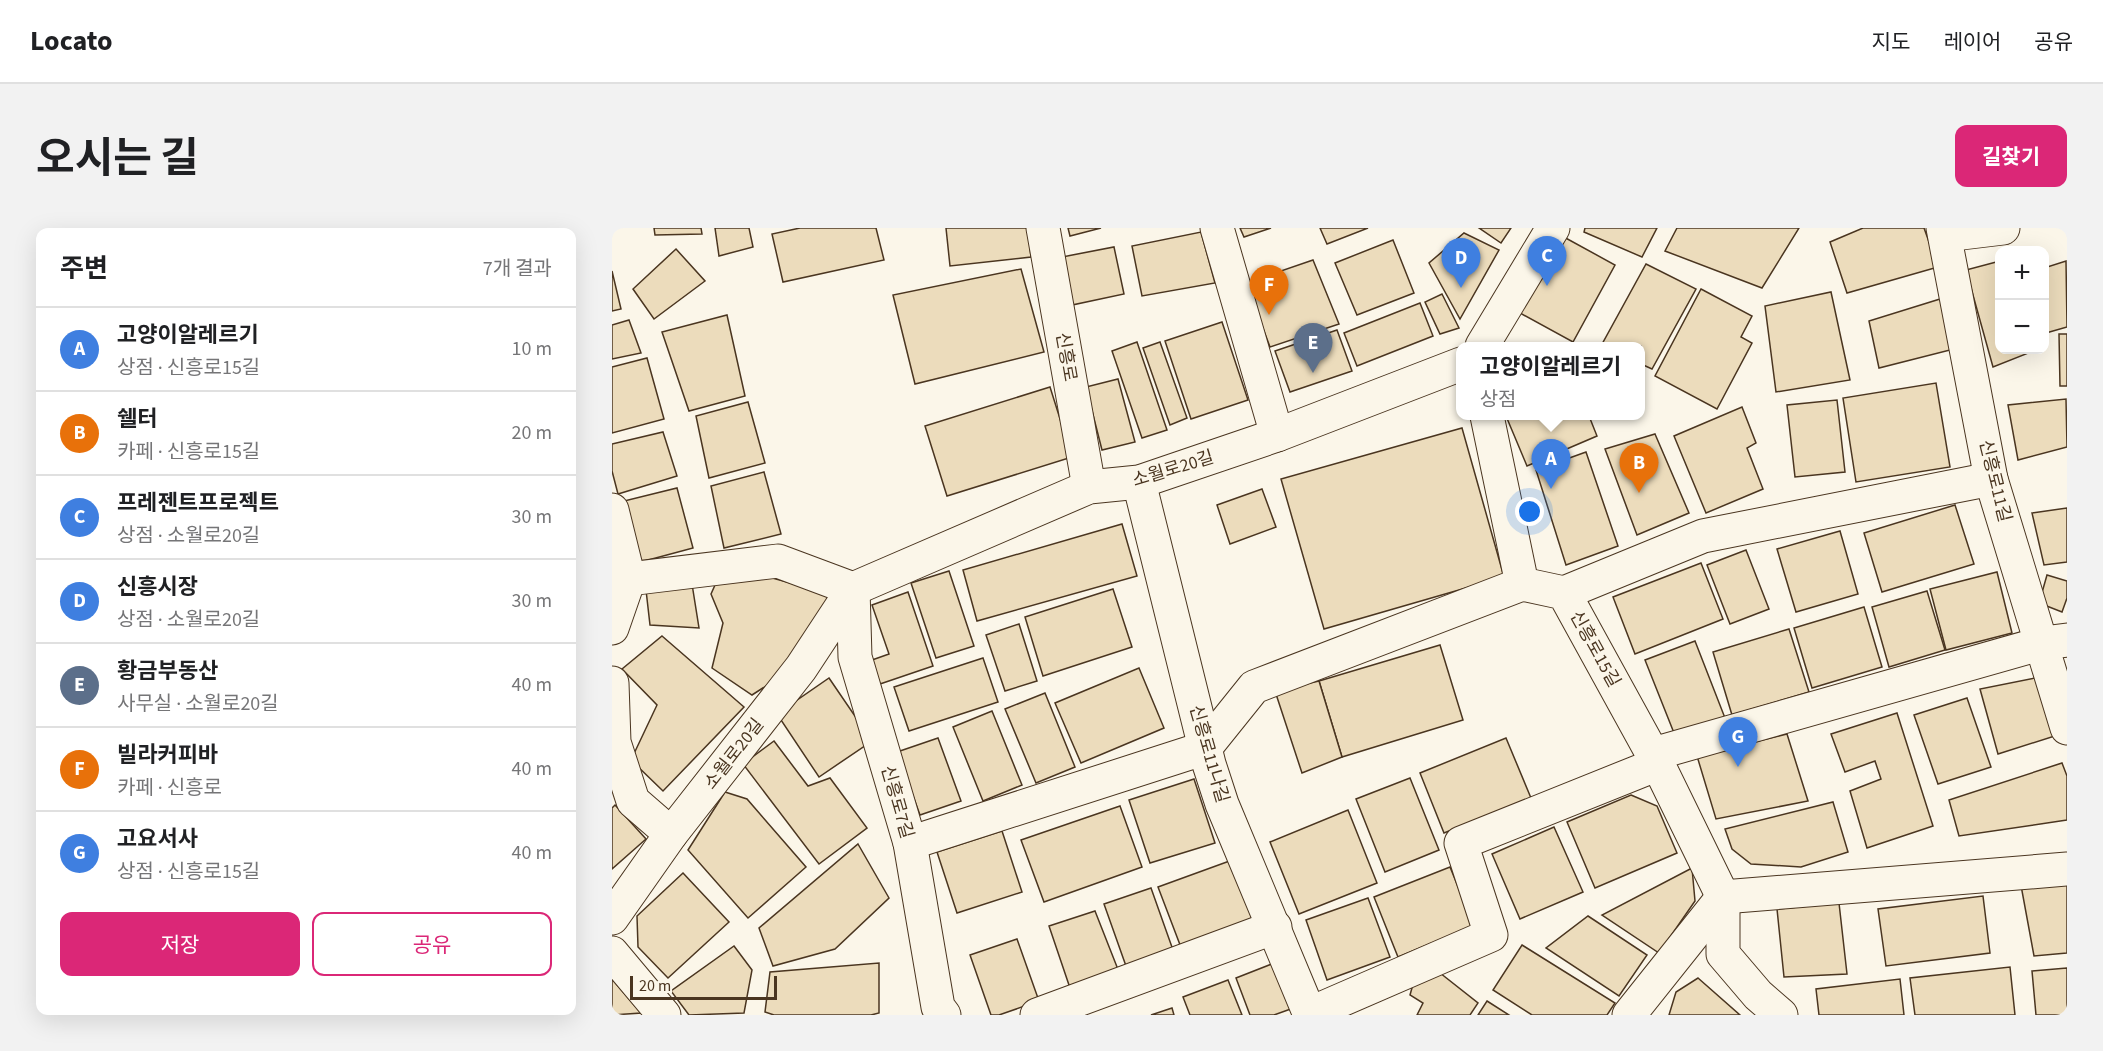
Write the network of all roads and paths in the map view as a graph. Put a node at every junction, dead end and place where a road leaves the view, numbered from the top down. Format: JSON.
{"nodes":[{"id":1,"x":1043,"y":228,"type":"edge"},
{"id":2,"x":1217,"y":228,"type":"edge"},
{"id":3,"x":1553,"y":228,"type":"edge"},
{"id":4,"x":2004,"y":228,"type":"edge"},
{"id":5,"x":1944,"y":232,"type":"edge"},
{"id":6,"x":1484,"y":342,"type":"edge"},
{"id":7,"x":1456,"y":366,"type":"edge"},
{"id":8,"x":1488,"y":420,"type":"edge"},
{"id":9,"x":1277,"y":435,"type":"junction"},
{"id":10,"x":1991,"y":479,"type":"junction"},
{"id":11,"x":1139,"y":482,"type":"junction"},
{"id":12,"x":1089,"y":487,"type":"junction"},
{"id":13,"x":612,"y":510,"type":"edge"},
{"id":14,"x":621,"y":580,"type":"edge"},
{"id":15,"x":1522,"y":584,"type":"junction"},
{"id":16,"x":853,"y":589,"type":"junction"},
{"id":17,"x":1564,"y":593,"type":"junction"},
{"id":18,"x":612,"y":628,"type":"edge"},
{"id":19,"x":2055,"y":642,"type":"edge"},
{"id":20,"x":612,"y":683,"type":"edge"},
{"id":21,"x":2067,"y":728,"type":"edge"},
{"id":22,"x":1205,"y":748,"type":"junction"},
{"id":23,"x":1656,"y":759,"type":"junction"},
{"id":24,"x":671,"y":834,"type":"junction"},
{"id":25,"x":910,"y":843,"type":"junction"},
{"id":26,"x":2067,"y":869,"type":"edge"},
{"id":27,"x":1723,"y":897,"type":"junction"},
{"id":28,"x":612,"y":918,"type":"edge"},
{"id":29,"x":1275,"y":927,"type":"junction"},
{"id":30,"x":612,"y":952,"type":"edge"},
{"id":31,"x":1309,"y":1014,"type":"edge"},
{"id":32,"x":664,"y":1015,"type":"edge"},
{"id":33,"x":944,"y":1015,"type":"edge"},
{"id":34,"x":1037,"y":1015,"type":"edge"},
{"id":35,"x":1629,"y":1015,"type":"edge"},
{"id":36,"x":1782,"y":1015,"type":"edge"}],
"edges":[{"from":1,"to":12,"type":"street","name":"신흥로"},
{"from":2,"to":9,"type":"street"},
{"from":3,"to":6,"type":"street"},
{"from":4,"to":5,"type":"street"},
{"from":5,"to":10,"type":"street","name":"신흥로11길"},
{"from":7,"to":9,"type":"street","name":"소월로20길"},
{"from":8,"to":15,"type":"street"},
{"from":9,"to":11,"type":"street","name":"소월로20길"},
{"from":10,"to":17,"type":"street"},
{"from":10,"to":19,"type":"street","name":"신흥로11길"},
{"from":11,"to":12,"type":"street","name":"소월로20길"},
{"from":11,"to":22,"type":"street","name":"신흥로11나길"},
{"from":12,"to":16,"type":"street","name":"소월로20길"},
{"from":13,"to":14,"type":"street"},
{"from":14,"to":16,"type":"street"},
{"from":14,"to":18,"type":"street"},
{"from":15,"to":17,"type":"street","name":"신흥로15길"},
{"from":15,"to":22,"type":"street"},
{"from":16,"to":24,"type":"street","name":"소월로20길"},
{"from":16,"to":25,"type":"street","name":"신흥로7길"},
{"from":17,"to":23,"type":"street","name":"신흥로15길"},
{"from":19,"to":21,"type":"street","name":"신흥로11길"},
{"from":19,"to":23,"type":"street"},
{"from":20,"to":24,"type":"street"},
{"from":22,"to":25,"type":"street"},
{"from":22,"to":29,"type":"street","name":"신흥로11나길"},
{"from":23,"to":27,"type":"street","name":"신흥로15길"},
{"from":23,"to":31,"type":"street"},
{"from":24,"to":28,"type":"street","name":"소월로20길"},
{"from":25,"to":33,"type":"street","name":"신흥로7길"},
{"from":26,"to":27,"type":"street"},
{"from":27,"to":35,"type":"street"},
{"from":27,"to":36,"type":"street"},
{"from":29,"to":31,"type":"street","name":"신흥로11나길"},
{"from":29,"to":34,"type":"street"},
{"from":30,"to":32,"type":"street"}]}
